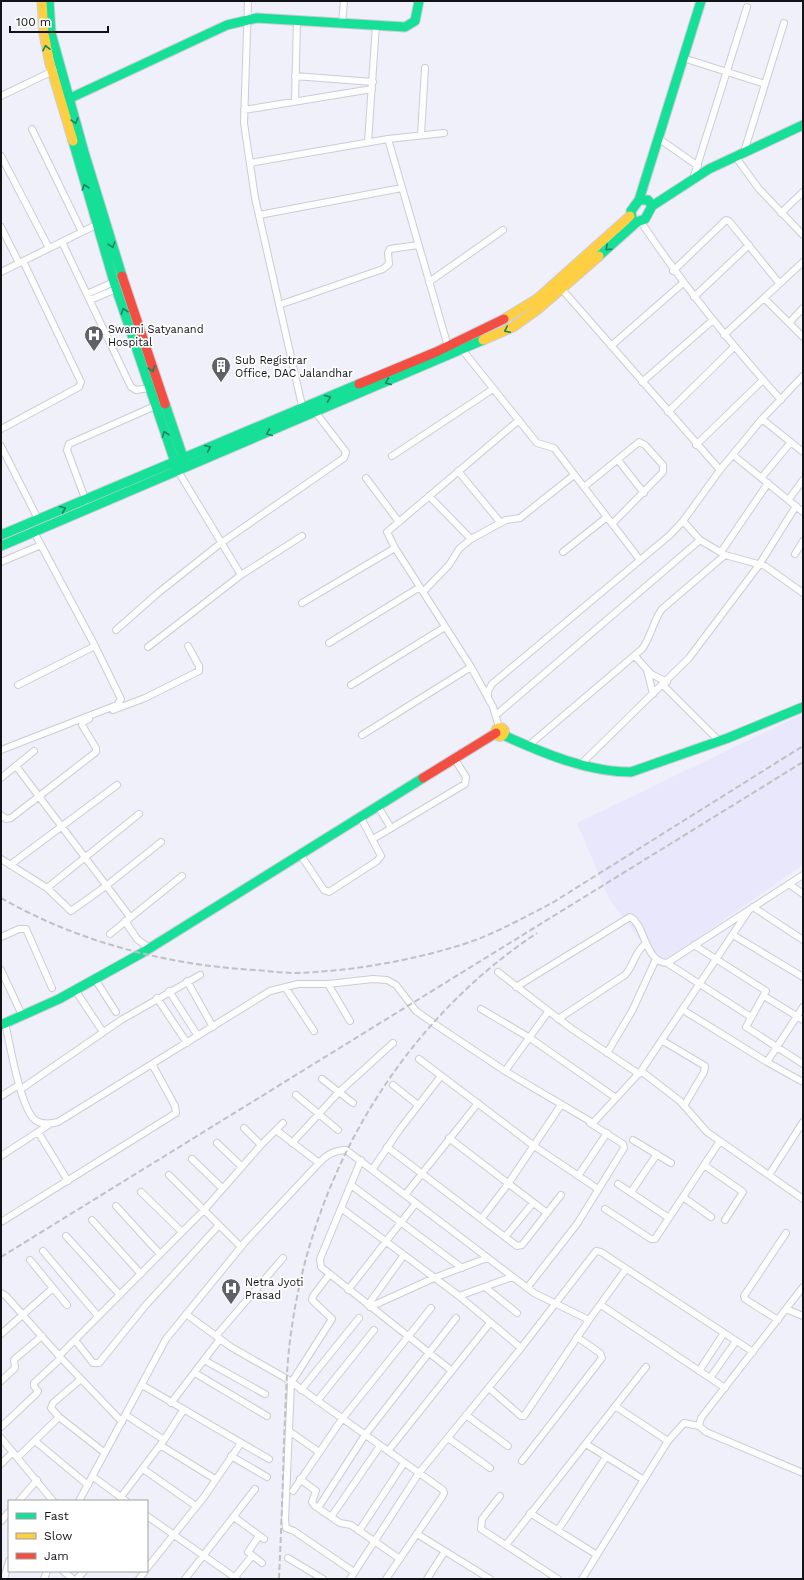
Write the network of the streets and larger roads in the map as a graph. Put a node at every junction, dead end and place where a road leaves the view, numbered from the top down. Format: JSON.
{"nodes":[{"id":1,"x":42,"y":1,"type":"edge"},
{"id":2,"x":49,"y":1,"type":"edge"},
{"id":3,"x":248,"y":1,"type":"edge"},
{"id":4,"x":344,"y":1,"type":"edge"},
{"id":5,"x":419,"y":1,"type":"edge"},
{"id":6,"x":701,"y":1,"type":"edge"},
{"id":7,"x":747,"y":7,"type":"dead end"},
{"id":8,"x":247,"y":19,"type":"junction"},
{"id":9,"x":297,"y":20,"type":"junction"},
{"id":10,"x":342,"y":23,"type":"junction"},
{"id":11,"x":784,"y":23,"type":"dead end"},
{"id":12,"x":376,"y":25,"type":"junction"},
{"id":13,"x":683,"y":58,"type":"junction"},
{"id":14,"x":425,"y":68,"type":"dead end"},
{"id":15,"x":56,"y":70,"type":"junction"},
{"id":16,"x":727,"y":72,"type":"junction"},
{"id":17,"x":295,"y":76,"type":"junction"},
{"id":18,"x":765,"y":84,"type":"junction"},
{"id":19,"x":372,"y":85,"type":"junction"},
{"id":20,"x":1,"y":96,"type":"edge"},
{"id":21,"x":65,"y":101,"type":"junction"},
{"id":22,"x":295,"y":101,"type":"junction"},
{"id":23,"x":244,"y":110,"type":"junction"},
{"id":24,"x":803,"y":125,"type":"edge"},
{"id":25,"x":32,"y":130,"type":"dead end"},
{"id":26,"x":444,"y":134,"type":"dead end"},
{"id":27,"x":421,"y":135,"type":"junction"},
{"id":28,"x":658,"y":138,"type":"junction"},
{"id":29,"x":388,"y":139,"type":"junction"},
{"id":30,"x":368,"y":142,"type":"junction"},
{"id":31,"x":744,"y":152,"type":"junction"},
{"id":32,"x":1,"y":156,"type":"edge"},
{"id":33,"x":735,"y":156,"type":"junction"},
{"id":34,"x":250,"y":163,"type":"junction"},
{"id":35,"x":698,"y":166,"type":"junction"},
{"id":36,"x":693,"y":179,"type":"junction"},
{"id":37,"x":402,"y":188,"type":"junction"},
{"id":38,"x":803,"y":192,"type":"edge"},
{"id":39,"x":639,"y":200,"type":"junction"},
{"id":40,"x":652,"y":206,"type":"junction"},
{"id":41,"x":781,"y":213,"type":"junction"},
{"id":42,"x":259,"y":215,"type":"junction"},
{"id":43,"x":630,"y":216,"type":"junction"},
{"id":44,"x":101,"y":222,"type":"junction"},
{"id":45,"x":639,"y":222,"type":"junction"},
{"id":46,"x":1,"y":227,"type":"edge"},
{"id":47,"x":503,"y":230,"type":"dead end"},
{"id":48,"x":82,"y":232,"type":"junction"},
{"id":49,"x":803,"y":235,"type":"edge"},
{"id":50,"x":62,"y":242,"type":"junction"},
{"id":51,"x":418,"y":245,"type":"junction"},
{"id":52,"x":749,"y":245,"type":"junction"},
{"id":53,"x":49,"y":248,"type":"junction"},
{"id":54,"x":21,"y":262,"type":"junction"},
{"id":55,"x":803,"y":262,"type":"edge"},
{"id":56,"x":673,"y":271,"type":"junction"},
{"id":57,"x":1,"y":272,"type":"edge"},
{"id":58,"x":429,"y":282,"type":"junction"},
{"id":59,"x":683,"y":282,"type":"junction"},
{"id":60,"x":780,"y":284,"type":"junction"},
{"id":61,"x":115,"y":286,"type":"junction"},
{"id":62,"x":559,"y":286,"type":"junction"},
{"id":63,"x":88,"y":297,"type":"junction"},
{"id":64,"x":694,"y":297,"type":"junction"},
{"id":65,"x":764,"y":298,"type":"junction"},
{"id":66,"x":279,"y":305,"type":"junction"},
{"id":67,"x":803,"y":308,"type":"edge"},
{"id":68,"x":712,"y":320,"type":"junction"},
{"id":69,"x":789,"y":323,"type":"junction"},
{"id":70,"x":724,"y":335,"type":"junction"},
{"id":71,"x":803,"y":337,"type":"edge"},
{"id":72,"x":458,"y":342,"type":"junction"},
{"id":73,"x":611,"y":346,"type":"junction"},
{"id":74,"x":734,"y":347,"type":"junction"},
{"id":75,"x":462,"y":350,"type":"junction"},
{"id":76,"x":449,"y":351,"type":"junction"},
{"id":77,"x":143,"y":355,"type":"junction"},
{"id":78,"x":803,"y":376,"type":"edge"},
{"id":79,"x":763,"y":380,"type":"junction"},
{"id":80,"x":642,"y":382,"type":"junction"},
{"id":81,"x":149,"y":388,"type":"junction"},
{"id":82,"x":493,"y":389,"type":"junction"},
{"id":83,"x":780,"y":400,"type":"junction"},
{"id":84,"x":155,"y":406,"type":"junction"},
{"id":85,"x":303,"y":408,"type":"junction"},
{"id":86,"x":668,"y":412,"type":"junction"},
{"id":87,"x":316,"y":413,"type":"junction"},
{"id":88,"x":305,"y":418,"type":"junction"},
{"id":89,"x":762,"y":419,"type":"junction"},
{"id":90,"x":519,"y":420,"type":"junction"},
{"id":91,"x":1,"y":429,"type":"edge"},
{"id":92,"x":791,"y":442,"type":"junction"},
{"id":93,"x":696,"y":445,"type":"junction"},
{"id":94,"x":1,"y":446,"type":"edge"},
{"id":95,"x":803,"y":451,"type":"edge"},
{"id":96,"x":733,"y":455,"type":"junction"},
{"id":97,"x":392,"y":456,"type":"dead end"},
{"id":98,"x":184,"y":458,"type":"junction"},
{"id":99,"x":618,"y":460,"type":"junction"},
{"id":100,"x":176,"y":467,"type":"junction"},
{"id":101,"x":187,"y":468,"type":"junction"},
{"id":102,"x":720,"y":470,"type":"junction"},
{"id":103,"x":458,"y":472,"type":"junction"},
{"id":104,"x":574,"y":475,"type":"junction"},
{"id":105,"x":762,"y":477,"type":"junction"},
{"id":106,"x":366,"y":478,"type":"dead end"},
{"id":107,"x":803,"y":480,"type":"edge"},
{"id":108,"x":768,"y":482,"type":"junction"},
{"id":109,"x":584,"y":487,"type":"junction"},
{"id":110,"x":644,"y":492,"type":"junction"},
{"id":111,"x":429,"y":496,"type":"junction"},
{"id":112,"x":86,"y":499,"type":"junction"},
{"id":113,"x":789,"y":499,"type":"junction"},
{"id":114,"x":796,"y":506,"type":"junction"},
{"id":115,"x":89,"y":508,"type":"junction"},
{"id":116,"x":803,"y":512,"type":"edge"},
{"id":117,"x":607,"y":517,"type":"junction"},
{"id":118,"x":38,"y":519,"type":"junction"},
{"id":119,"x":683,"y":521,"type":"junction"},
{"id":120,"x":399,"y":522,"type":"junction"},
{"id":121,"x":500,"y":522,"type":"junction"},
{"id":122,"x":612,"y":524,"type":"junction"},
{"id":123,"x":34,"y":532,"type":"junction"},
{"id":124,"x":1,"y":535,"type":"edge"},
{"id":125,"x":302,"y":536,"type":"dead end"},
{"id":126,"x":471,"y":539,"type":"junction"},
{"id":127,"x":700,"y":540,"type":"junction"},
{"id":128,"x":803,"y":541,"type":"edge"},
{"id":129,"x":220,"y":543,"type":"junction"},
{"id":130,"x":41,"y":545,"type":"junction"},
{"id":131,"x":1,"y":546,"type":"edge"},
{"id":132,"x":395,"y":548,"type":"junction"},
{"id":133,"x":564,"y":552,"type":"dead end"},
{"id":134,"x":723,"y":554,"type":"junction"},
{"id":135,"x":795,"y":554,"type":"dead end"},
{"id":136,"x":640,"y":560,"type":"junction"},
{"id":137,"x":1,"y":562,"type":"edge"},
{"id":138,"x":760,"y":565,"type":"junction"},
{"id":139,"x":241,"y":575,"type":"junction"},
{"id":140,"x":422,"y":589,"type":"junction"},
{"id":141,"x":803,"y":592,"type":"edge"},
{"id":142,"x":302,"y":604,"type":"dead end"},
{"id":143,"x":445,"y":627,"type":"junction"},
{"id":144,"x":116,"y":630,"type":"dead end"},
{"id":145,"x":329,"y":643,"type":"dead end"},
{"id":146,"x":95,"y":646,"type":"junction"},
{"id":147,"x":188,"y":646,"type":"dead end"},
{"id":148,"x":148,"y":647,"type":"dead end"},
{"id":149,"x":635,"y":656,"type":"junction"},
{"id":150,"x":471,"y":667,"type":"junction"},
{"id":151,"x":647,"y":670,"type":"junction"},
{"id":152,"x":665,"y":683,"type":"junction"},
{"id":153,"x":18,"y":685,"type":"dead end"},
{"id":154,"x":351,"y":685,"type":"dead end"},
{"id":155,"x":653,"y":694,"type":"junction"},
{"id":156,"x":488,"y":697,"type":"junction"},
{"id":157,"x":803,"y":707,"type":"edge"},
{"id":158,"x":496,"y":715,"type":"junction"},
{"id":159,"x":499,"y":732,"type":"junction"},
{"id":160,"x":362,"y":735,"type":"dead end"},
{"id":161,"x":719,"y":741,"type":"junction"},
{"id":162,"x":528,"y":746,"type":"junction"},
{"id":163,"x":1,"y":750,"type":"edge"},
{"id":164,"x":34,"y":751,"type":"dead end"},
{"id":165,"x":454,"y":758,"type":"junction"},
{"id":166,"x":582,"y":764,"type":"junction"},
{"id":167,"x":16,"y":766,"type":"junction"},
{"id":168,"x":1,"y":778,"type":"edge"},
{"id":169,"x":117,"y":785,"type":"dead end"},
{"id":170,"x":40,"y":796,"type":"junction"},
{"id":171,"x":377,"y":806,"type":"junction"},
{"id":172,"x":139,"y":814,"type":"dead end"},
{"id":173,"x":1,"y":815,"type":"edge"},
{"id":174,"x":360,"y":816,"type":"junction"},
{"id":175,"x":61,"y":826,"type":"junction"},
{"id":176,"x":391,"y":828,"type":"junction"},
{"id":177,"x":373,"y":839,"type":"junction"},
{"id":178,"x":162,"y":842,"type":"dead end"},
{"id":179,"x":300,"y":854,"type":"junction"},
{"id":180,"x":85,"y":858,"type":"junction"},
{"id":181,"x":1,"y":859,"type":"edge"},
{"id":182,"x":10,"y":864,"type":"junction"},
{"id":183,"x":803,"y":875,"type":"edge"},
{"id":184,"x":182,"y":876,"type":"dead end"},
{"id":185,"x":789,"y":884,"type":"junction"},
{"id":186,"x":106,"y":886,"type":"junction"},
{"id":187,"x":47,"y":888,"type":"junction"},
{"id":188,"x":803,"y":894,"type":"edge"},
{"id":189,"x":751,"y":908,"type":"junction"},
{"id":190,"x":128,"y":919,"type":"junction"},
{"id":191,"x":110,"y":934,"type":"dead end"},
{"id":192,"x":732,"y":935,"type":"junction"},
{"id":193,"x":1,"y":937,"type":"edge"},
{"id":194,"x":803,"y":940,"type":"edge"},
{"id":195,"x":646,"y":943,"type":"junction"},
{"id":196,"x":694,"y":944,"type":"junction"},
{"id":197,"x":149,"y":948,"type":"junction"},
{"id":198,"x":656,"y":959,"type":"junction"},
{"id":199,"x":716,"y":960,"type":"junction"},
{"id":200,"x":667,"y":963,"type":"junction"},
{"id":201,"x":1,"y":970,"type":"edge"},
{"id":202,"x":498,"y":972,"type":"dead end"},
{"id":203,"x":200,"y":975,"type":"dead end"},
{"id":204,"x":803,"y":977,"type":"edge"},
{"id":205,"x":95,"y":979,"type":"junction"},
{"id":206,"x":187,"y":981,"type":"junction"},
{"id":207,"x":328,"y":984,"type":"junction"},
{"id":208,"x":700,"y":985,"type":"junction"},
{"id":209,"x":285,"y":987,"type":"junction"},
{"id":210,"x":516,"y":987,"type":"junction"},
{"id":211,"x":52,"y":988,"type":"dead end"},
{"id":212,"x":75,"y":990,"type":"junction"},
{"id":213,"x":169,"y":991,"type":"junction"},
{"id":214,"x":764,"y":996,"type":"junction"},
{"id":215,"x":157,"y":998,"type":"junction"},
{"id":216,"x":803,"y":1006,"type":"edge"},
{"id":217,"x":481,"y":1009,"type":"dead end"},
{"id":218,"x":684,"y":1010,"type":"junction"},
{"id":219,"x":116,"y":1012,"type":"dead end"},
{"id":220,"x":548,"y":1012,"type":"junction"},
{"id":221,"x":22,"y":1015,"type":"junction"},
{"id":222,"x":797,"y":1016,"type":"junction"},
{"id":223,"x":751,"y":1017,"type":"junction"},
{"id":224,"x":558,"y":1019,"type":"junction"},
{"id":225,"x":803,"y":1020,"type":"edge"},
{"id":226,"x":350,"y":1021,"type":"dead end"},
{"id":227,"x":3,"y":1024,"type":"edge"},
{"id":228,"x":213,"y":1027,"type":"junction"},
{"id":229,"x":314,"y":1031,"type":"dead end"},
{"id":230,"x":102,"y":1032,"type":"junction"},
{"id":231,"x":198,"y":1036,"type":"junction"},
{"id":232,"x":530,"y":1038,"type":"junction"},
{"id":233,"x":663,"y":1041,"type":"junction"},
{"id":234,"x":392,"y":1042,"type":"dead end"},
{"id":235,"x":187,"y":1043,"type":"junction"},
{"id":236,"x":777,"y":1046,"type":"junction"},
{"id":237,"x":607,"y":1053,"type":"junction"},
{"id":238,"x":419,"y":1059,"type":"dead end"},
{"id":239,"x":767,"y":1062,"type":"junction"},
{"id":240,"x":152,"y":1064,"type":"junction"},
{"id":241,"x":803,"y":1064,"type":"edge"},
{"id":242,"x":505,"y":1071,"type":"junction"},
{"id":243,"x":640,"y":1073,"type":"junction"},
{"id":244,"x":441,"y":1076,"type":"junction"},
{"id":245,"x":322,"y":1079,"type":"dead end"},
{"id":246,"x":801,"y":1081,"type":"dead end"},
{"id":247,"x":393,"y":1086,"type":"dead end"},
{"id":248,"x":20,"y":1087,"type":"junction"},
{"id":249,"x":338,"y":1092,"type":"junction"},
{"id":250,"x":296,"y":1095,"type":"dead end"},
{"id":251,"x":1,"y":1096,"type":"edge"},
{"id":252,"x":616,"y":1098,"type":"junction"},
{"id":253,"x":353,"y":1103,"type":"dead end"},
{"id":254,"x":478,"y":1103,"type":"junction"},
{"id":255,"x":562,"y":1104,"type":"junction"},
{"id":256,"x":418,"y":1105,"type":"junction"},
{"id":257,"x":684,"y":1106,"type":"junction"},
{"id":258,"x":318,"y":1113,"type":"junction"},
{"id":259,"x":590,"y":1122,"type":"junction"},
{"id":260,"x":803,"y":1122,"type":"edge"},
{"id":261,"x":283,"y":1123,"type":"dead end"},
{"id":262,"x":50,"y":1124,"type":"junction"},
{"id":263,"x":244,"y":1128,"type":"dead end"},
{"id":264,"x":276,"y":1130,"type":"junction"},
{"id":265,"x":338,"y":1130,"type":"dead end"},
{"id":266,"x":38,"y":1132,"type":"junction"},
{"id":267,"x":607,"y":1133,"type":"junction"},
{"id":268,"x":449,"y":1138,"type":"junction"},
{"id":269,"x":633,"y":1140,"type":"dead end"},
{"id":270,"x":720,"y":1141,"type":"junction"},
{"id":271,"x":217,"y":1143,"type":"dead end"},
{"id":272,"x":292,"y":1143,"type":"junction"},
{"id":273,"x":261,"y":1145,"type":"junction"},
{"id":274,"x":534,"y":1146,"type":"junction"},
{"id":275,"x":387,"y":1147,"type":"junction"},
{"id":276,"x":657,"y":1154,"type":"junction"},
{"id":277,"x":1,"y":1156,"type":"edge"},
{"id":278,"x":192,"y":1159,"type":"dead end"},
{"id":279,"x":361,"y":1160,"type":"junction"},
{"id":280,"x":319,"y":1163,"type":"junction"},
{"id":281,"x":671,"y":1163,"type":"dead end"},
{"id":282,"x":704,"y":1165,"type":"junction"},
{"id":283,"x":242,"y":1167,"type":"junction"},
{"id":284,"x":372,"y":1170,"type":"junction"},
{"id":285,"x":169,"y":1174,"type":"dead end"},
{"id":286,"x":422,"y":1174,"type":"junction"},
{"id":287,"x":769,"y":1175,"type":"junction"},
{"id":288,"x":578,"y":1176,"type":"junction"},
{"id":289,"x":68,"y":1180,"type":"junction"},
{"id":290,"x":508,"y":1184,"type":"junction"},
{"id":291,"x":618,"y":1184,"type":"dead end"},
{"id":292,"x":351,"y":1185,"type":"junction"},
{"id":293,"x":222,"y":1188,"type":"junction"},
{"id":294,"x":598,"y":1189,"type":"junction"},
{"id":295,"x":141,"y":1192,"type":"dead end"},
{"id":296,"x":631,"y":1192,"type":"junction"},
{"id":297,"x":406,"y":1195,"type":"junction"},
{"id":298,"x":561,"y":1195,"type":"dead end"},
{"id":299,"x":683,"y":1197,"type":"junction"},
{"id":300,"x":803,"y":1199,"type":"edge"},
{"id":301,"x":533,"y":1202,"type":"junction"},
{"id":302,"x":416,"y":1203,"type":"junction"},
{"id":303,"x":116,"y":1206,"type":"dead end"},
{"id":304,"x":341,"y":1208,"type":"junction"},
{"id":305,"x":605,"y":1209,"type":"dead end"},
{"id":306,"x":204,"y":1210,"type":"junction"},
{"id":307,"x":547,"y":1213,"type":"junction"},
{"id":308,"x":711,"y":1217,"type":"dead end"},
{"id":309,"x":482,"y":1218,"type":"junction"},
{"id":310,"x":669,"y":1218,"type":"junction"},
{"id":311,"x":92,"y":1220,"type":"dead end"},
{"id":312,"x":725,"y":1220,"type":"dead end"},
{"id":313,"x":1,"y":1222,"type":"edge"},
{"id":314,"x":401,"y":1223,"type":"junction"},
{"id":315,"x":219,"y":1225,"type":"junction"},
{"id":316,"x":182,"y":1232,"type":"junction"},
{"id":317,"x":786,"y":1233,"type":"dead end"},
{"id":318,"x":66,"y":1236,"type":"dead end"},
{"id":319,"x":505,"y":1237,"type":"junction"},
{"id":320,"x":385,"y":1242,"type":"junction"},
{"id":321,"x":241,"y":1247,"type":"junction"},
{"id":322,"x":44,"y":1252,"type":"dead end"},
{"id":323,"x":160,"y":1254,"type":"junction"},
{"id":324,"x":404,"y":1255,"type":"junction"},
{"id":325,"x":283,"y":1258,"type":"dead end"},
{"id":326,"x":487,"y":1258,"type":"junction"},
{"id":327,"x":30,"y":1260,"type":"dead end"},
{"id":328,"x":462,"y":1268,"type":"junction"},
{"id":329,"x":626,"y":1269,"type":"junction"},
{"id":330,"x":141,"y":1274,"type":"junction"},
{"id":331,"x":329,"y":1275,"type":"junction"},
{"id":332,"x":512,"y":1277,"type":"junction"},
{"id":333,"x":434,"y":1278,"type":"junction"},
{"id":334,"x":485,"y":1287,"type":"junction"},
{"id":335,"x":803,"y":1287,"type":"edge"},
{"id":336,"x":53,"y":1288,"type":"junction"},
{"id":337,"x":527,"y":1288,"type":"junction"},
{"id":338,"x":348,"y":1290,"type":"junction"},
{"id":339,"x":1,"y":1293,"type":"edge"},
{"id":340,"x":120,"y":1295,"type":"junction"},
{"id":341,"x":459,"y":1296,"type":"junction"},
{"id":342,"x":554,"y":1303,"type":"junction"},
{"id":343,"x":67,"y":1305,"type":"dead end"},
{"id":344,"x":601,"y":1305,"type":"junction"},
{"id":345,"x":369,"y":1306,"type":"junction"},
{"id":346,"x":431,"y":1308,"type":"dead end"},
{"id":347,"x":786,"y":1309,"type":"junction"},
{"id":348,"x":517,"y":1313,"type":"dead end"},
{"id":349,"x":22,"y":1314,"type":"junction"},
{"id":350,"x":186,"y":1314,"type":"junction"},
{"id":351,"x":98,"y":1316,"type":"junction"},
{"id":352,"x":803,"y":1316,"type":"edge"},
{"id":353,"x":359,"y":1318,"type":"dead end"},
{"id":354,"x":456,"y":1318,"type":"dead end"},
{"id":355,"x":589,"y":1320,"type":"junction"},
{"id":356,"x":778,"y":1320,"type":"junction"},
{"id":357,"x":490,"y":1323,"type":"junction"},
{"id":358,"x":374,"y":1330,"type":"dead end"},
{"id":359,"x":724,"y":1333,"type":"junction"},
{"id":360,"x":1,"y":1334,"type":"edge"},
{"id":361,"x":42,"y":1336,"type":"junction"},
{"id":362,"x":408,"y":1337,"type":"junction"},
{"id":363,"x":577,"y":1337,"type":"junction"},
{"id":364,"x":218,"y":1338,"type":"junction"},
{"id":365,"x":75,"y":1340,"type":"junction"},
{"id":366,"x":736,"y":1341,"type":"junction"},
{"id":367,"x":521,"y":1348,"type":"junction"},
{"id":368,"x":753,"y":1352,"type":"junction"},
{"id":369,"x":429,"y":1353,"type":"junction"},
{"id":370,"x":60,"y":1357,"type":"junction"},
{"id":371,"x":204,"y":1360,"type":"junction"},
{"id":372,"x":646,"y":1367,"type":"dead end"},
{"id":373,"x":699,"y":1370,"type":"junction"},
{"id":374,"x":452,"y":1371,"type":"junction"},
{"id":375,"x":194,"y":1373,"type":"junction"},
{"id":376,"x":710,"y":1378,"type":"junction"},
{"id":377,"x":81,"y":1379,"type":"junction"},
{"id":378,"x":1,"y":1381,"type":"edge"},
{"id":379,"x":291,"y":1382,"type":"junction"},
{"id":380,"x":142,"y":1385,"type":"junction"},
{"id":381,"x":489,"y":1388,"type":"junction"},
{"id":382,"x":725,"y":1388,"type":"junction"},
{"id":383,"x":301,"y":1390,"type":"junction"},
{"id":384,"x":265,"y":1394,"type":"dead end"},
{"id":385,"x":317,"y":1401,"type":"junction"},
{"id":386,"x":171,"y":1403,"type":"junction"},
{"id":387,"x":615,"y":1406,"type":"junction"},
{"id":388,"x":184,"y":1409,"type":"junction"},
{"id":389,"x":126,"y":1415,"type":"junction"},
{"id":390,"x":466,"y":1415,"type":"junction"},
{"id":391,"x":267,"y":1416,"type":"dead end"},
{"id":392,"x":59,"y":1417,"type":"junction"},
{"id":393,"x":342,"y":1419,"type":"junction"},
{"id":394,"x":122,"y":1422,"type":"junction"},
{"id":395,"x":698,"y":1426,"type":"junction"},
{"id":396,"x":1,"y":1427,"type":"edge"},
{"id":397,"x":289,"y":1431,"type":"junction"},
{"id":398,"x":365,"y":1435,"type":"junction"},
{"id":399,"x":1,"y":1438,"type":"edge"},
{"id":400,"x":448,"y":1438,"type":"junction"},
{"id":401,"x":35,"y":1441,"type":"junction"},
{"id":402,"x":668,"y":1441,"type":"junction"},
{"id":403,"x":241,"y":1442,"type":"junction"},
{"id":404,"x":162,"y":1443,"type":"junction"},
{"id":405,"x":586,"y":1444,"type":"junction"},
{"id":406,"x":380,"y":1446,"type":"junction"},
{"id":407,"x":508,"y":1446,"type":"dead end"},
{"id":408,"x":388,"y":1451,"type":"junction"},
{"id":409,"x":13,"y":1452,"type":"junction"},
{"id":410,"x":319,"y":1452,"type":"junction"},
{"id":411,"x":104,"y":1453,"type":"junction"},
{"id":412,"x":231,"y":1456,"type":"junction"},
{"id":413,"x":18,"y":1457,"type":"junction"},
{"id":414,"x":606,"y":1457,"type":"junction"},
{"id":415,"x":269,"y":1459,"type":"dead end"},
{"id":416,"x":522,"y":1461,"type":"dead end"},
{"id":417,"x":404,"y":1463,"type":"junction"},
{"id":418,"x":1,"y":1464,"type":"edge"},
{"id":419,"x":490,"y":1468,"type":"dead end"},
{"id":420,"x":143,"y":1469,"type":"junction"},
{"id":421,"x":419,"y":1473,"type":"junction"},
{"id":422,"x":803,"y":1473,"type":"edge"},
{"id":423,"x":92,"y":1476,"type":"junction"},
{"id":424,"x":267,"y":1477,"type":"dead end"},
{"id":425,"x":215,"y":1479,"type":"junction"},
{"id":426,"x":300,"y":1479,"type":"junction"},
{"id":427,"x":37,"y":1480,"type":"junction"},
{"id":428,"x":644,"y":1480,"type":"junction"},
{"id":429,"x":88,"y":1485,"type":"junction"},
{"id":430,"x":255,"y":1489,"type":"dead end"},
{"id":431,"x":293,"y":1491,"type":"dead end"},
{"id":432,"x":500,"y":1496,"type":"dead end"},
{"id":433,"x":124,"y":1499,"type":"edge"},
{"id":434,"x":20,"y":1500,"type":"edge"},
{"id":435,"x":52,"y":1500,"type":"edge"},
{"id":436,"x":80,"y":1500,"type":"edge"},
{"id":437,"x":196,"y":1506,"type":"junction"},
{"id":438,"x":318,"y":1508,"type":"junction"},
{"id":439,"x":8,"y":1513,"type":"edge"},
{"id":440,"x":530,"y":1513,"type":"junction"},
{"id":441,"x":148,"y":1517,"type":"edge"},
{"id":442,"x":234,"y":1517,"type":"junction"},
{"id":443,"x":331,"y":1517,"type":"junction"},
{"id":444,"x":1,"y":1521,"type":"edge"},
{"id":445,"x":558,"y":1530,"type":"junction"},
{"id":446,"x":359,"y":1531,"type":"junction"},
{"id":447,"x":417,"y":1534,"type":"junction"},
{"id":448,"x":174,"y":1535,"type":"junction"},
{"id":449,"x":374,"y":1542,"type":"junction"},
{"id":450,"x":506,"y":1545,"type":"junction"},
{"id":451,"x":445,"y":1551,"type":"junction"},
{"id":452,"x":204,"y":1555,"type":"junction"},
{"id":453,"x":597,"y":1555,"type":"junction"},
{"id":454,"x":252,"y":1556,"type":"junction"},
{"id":455,"x":288,"y":1558,"type":"dead end"},
{"id":456,"x":400,"y":1559,"type":"junction"},
{"id":457,"x":262,"y":1563,"type":"dead end"},
{"id":458,"x":8,"y":1565,"type":"edge"},
{"id":459,"x":148,"y":1567,"type":"edge"},
{"id":460,"x":64,"y":1572,"type":"edge"},
{"id":461,"x":354,"y":1572,"type":"junction"},
{"id":462,"x":479,"y":1576,"type":"edge"},
{"id":463,"x":236,"y":1578,"type":"edge"},
{"id":464,"x":4,"y":1579,"type":"edge"},
{"id":465,"x":73,"y":1579,"type":"edge"},
{"id":466,"x":185,"y":1579,"type":"edge"},
{"id":467,"x":323,"y":1579,"type":"edge"},
{"id":468,"x":350,"y":1579,"type":"edge"},
{"id":469,"x":386,"y":1579,"type":"edge"},
{"id":470,"x":427,"y":1579,"type":"edge"},
{"id":471,"x":490,"y":1579,"type":"edge"},
{"id":472,"x":558,"y":1579,"type":"edge"},
{"id":473,"x":582,"y":1579,"type":"edge"}],
"edges":[{"from":15,"to":1,"type":"street","one_way":true},
{"from":2,"to":15,"type":"street"},
{"from":3,"to":8,"type":"street"},
{"from":4,"to":10,"type":"street"},
{"from":5,"to":12,"type":"street"},
{"from":6,"to":13,"type":"street"},
{"from":7,"to":16,"type":"street"},
{"from":8,"to":9,"type":"street"},
{"from":8,"to":21,"type":"street"},
{"from":8,"to":23,"type":"street"},
{"from":9,"to":10,"type":"street"},
{"from":9,"to":17,"type":"street"},
{"from":10,"to":12,"type":"street"},
{"from":11,"to":18,"type":"street"},
{"from":12,"to":19,"type":"street"},
{"from":13,"to":16,"type":"street"},
{"from":13,"to":28,"type":"street"},
{"from":14,"to":27,"type":"street"},
{"from":15,"to":20,"type":"street"},
{"from":15,"to":21,"type":"street"},
{"from":16,"to":18,"type":"street"},
{"from":16,"to":35,"type":"street"},
{"from":17,"to":19,"type":"street"},
{"from":17,"to":22,"type":"street"},
{"from":18,"to":31,"type":"street"},
{"from":19,"to":22,"type":"street"},
{"from":19,"to":30,"type":"street"},
{"from":21,"to":44,"type":"street"},
{"from":22,"to":23,"type":"street"},
{"from":23,"to":34,"type":"street"},
{"from":24,"to":31,"type":"street"},
{"from":25,"to":48,"type":"street"},
{"from":26,"to":27,"type":"street"},
{"from":27,"to":29,"type":"street"},
{"from":28,"to":35,"type":"street"},
{"from":28,"to":39,"type":"street"},
{"from":29,"to":30,"type":"street"},
{"from":29,"to":37,"type":"street"},
{"from":30,"to":34,"type":"street"},
{"from":31,"to":33,"type":"street"},
{"from":32,"to":53,"type":"street"},
{"from":33,"to":36,"type":"street"},
{"from":33,"to":41,"type":"street"},
{"from":34,"to":42,"type":"street"},
{"from":35,"to":36,"type":"street"},
{"from":36,"to":40,"type":"street"},
{"from":37,"to":42,"type":"street"},
{"from":37,"to":51,"type":"street"},
{"from":38,"to":41,"type":"street"},
{"from":39,"to":40,"type":"street"},
{"from":39,"to":43,"type":"street"},
{"from":40,"to":45,"type":"street"},
{"from":41,"to":49,"type":"street"},
{"from":42,"to":66,"type":"street"},
{"from":43,"to":45,"type":"street"},
{"from":43,"to":62,"type":"street"},
{"from":44,"to":48,"type":"street"},
{"from":44,"to":61,"type":"street"},
{"from":44,"to":77,"type":"street","one_way":true},
{"from":45,"to":56,"type":"street"},
{"from":45,"to":62,"type":"street","one_way":true},
{"from":46,"to":54,"type":"street"},
{"from":47,"to":58,"type":"street"},
{"from":48,"to":50,"type":"street"},
{"from":50,"to":53,"type":"street"},
{"from":50,"to":63,"type":"street"},
{"from":51,"to":58,"type":"street"},
{"from":51,"to":66,"type":"street"},
{"from":52,"to":56,"type":"street"},
{"from":52,"to":60,"type":"street"},
{"from":52,"to":64,"type":"street"},
{"from":53,"to":54,"type":"street"},
{"from":54,"to":57,"type":"street"},
{"from":54,"to":91,"type":"street"},
{"from":55,"to":60,"type":"street"},
{"from":56,"to":59,"type":"street"},
{"from":58,"to":76,"type":"street"},
{"from":59,"to":64,"type":"street"},
{"from":59,"to":73,"type":"street"},
{"from":60,"to":65,"type":"street"},
{"from":61,"to":63,"type":"street"},
{"from":77,"to":61,"type":"street","one_way":true},
{"from":62,"to":72,"type":"street"},
{"from":62,"to":73,"type":"street"},
{"from":62,"to":75,"type":"street","one_way":true},
{"from":63,"to":81,"type":"street"},
{"from":64,"to":68,"type":"street"},
{"from":65,"to":69,"type":"street"},
{"from":65,"to":70,"type":"street"},
{"from":66,"to":85,"type":"street"},
{"from":67,"to":69,"type":"street"},
{"from":68,"to":70,"type":"street"},
{"from":68,"to":80,"type":"street"},
{"from":69,"to":71,"type":"street"},
{"from":70,"to":74,"type":"street"},
{"from":72,"to":75,"type":"street"},
{"from":72,"to":76,"type":"street"},
{"from":73,"to":80,"type":"street"},
{"from":74,"to":79,"type":"street"},
{"from":74,"to":86,"type":"street"},
{"from":75,"to":76,"type":"street"},
{"from":75,"to":82,"type":"street"},
{"from":85,"to":76,"type":"street","one_way":true},
{"from":76,"to":87,"type":"street","one_way":true},
{"from":77,"to":81,"type":"street"},
{"from":77,"to":98,"type":"street","one_way":true},
{"from":78,"to":83,"type":"street"},
{"from":79,"to":83,"type":"street"},
{"from":79,"to":93,"type":"street"},
{"from":80,"to":86,"type":"street"},
{"from":81,"to":84,"type":"street"},
{"from":82,"to":90,"type":"street"},
{"from":82,"to":97,"type":"street"},
{"from":83,"to":89,"type":"street"},
{"from":100,"to":84,"type":"street","one_way":true},
{"from":84,"to":112,"type":"street"},
{"from":85,"to":88,"type":"street"},
{"from":98,"to":85,"type":"street","one_way":true},
{"from":86,"to":93,"type":"street"},
{"from":87,"to":88,"type":"street"},
{"from":87,"to":129,"type":"street"},
{"from":88,"to":101,"type":"street","one_way":true},
{"from":89,"to":92,"type":"street"},
{"from":89,"to":96,"type":"street"},
{"from":90,"to":103,"type":"street"},
{"from":90,"to":104,"type":"street"},
{"from":92,"to":95,"type":"street"},
{"from":92,"to":105,"type":"street"},
{"from":93,"to":102,"type":"street"},
{"from":94,"to":118,"type":"street"},
{"from":96,"to":102,"type":"street"},
{"from":96,"to":105,"type":"street"},
{"from":98,"to":100,"type":"street"},
{"from":98,"to":101,"type":"street"},
{"from":99,"to":109,"type":"street"},
{"from":99,"to":110,"type":"street"},
{"from":99,"to":110,"type":"street"},
{"from":100,"to":101,"type":"street"},
{"from":100,"to":112,"type":"street"},
{"from":100,"to":115,"type":"street"},
{"from":100,"to":129,"type":"street"},
{"from":102,"to":119,"type":"street"},
{"from":103,"to":111,"type":"street"},
{"from":103,"to":121,"type":"street"},
{"from":104,"to":109,"type":"street"},
{"from":104,"to":121,"type":"street"},
{"from":105,"to":108,"type":"street"},
{"from":106,"to":120,"type":"street"},
{"from":107,"to":113,"type":"street"},
{"from":108,"to":113,"type":"street"},
{"from":108,"to":134,"type":"street"},
{"from":109,"to":117,"type":"street"},
{"from":110,"to":122,"type":"street"},
{"from":111,"to":120,"type":"street"},
{"from":111,"to":126,"type":"street"},
{"from":112,"to":115,"type":"street"},
{"from":118,"to":112,"type":"street","one_way":true},
{"from":113,"to":114,"type":"street"},
{"from":114,"to":116,"type":"street"},
{"from":114,"to":138,"type":"street"},
{"from":115,"to":123,"type":"street"},
{"from":117,"to":122,"type":"street"},
{"from":117,"to":133,"type":"street"},
{"from":118,"to":124,"type":"street"},
{"from":119,"to":127,"type":"street"},
{"from":119,"to":136,"type":"street"},
{"from":120,"to":132,"type":"street"},
{"from":121,"to":126,"type":"street"},
{"from":122,"to":136,"type":"street"},
{"from":123,"to":130,"type":"street"},
{"from":123,"to":131,"type":"street"},
{"from":125,"to":139,"type":"street"},
{"from":126,"to":140,"type":"street"},
{"from":127,"to":134,"type":"street"},
{"from":127,"to":158,"type":"street"},
{"from":128,"to":135,"type":"street"},
{"from":129,"to":139,"type":"street"},
{"from":129,"to":144,"type":"street"},
{"from":130,"to":137,"type":"street"},
{"from":130,"to":146,"type":"street"},
{"from":132,"to":140,"type":"street"},
{"from":132,"to":142,"type":"street"},
{"from":134,"to":138,"type":"street"},
{"from":134,"to":149,"type":"street"},
{"from":136,"to":156,"type":"street"},
{"from":138,"to":141,"type":"street"},
{"from":138,"to":152,"type":"street"},
{"from":139,"to":148,"type":"street"},
{"from":140,"to":143,"type":"street"},
{"from":140,"to":145,"type":"street"},
{"from":143,"to":150,"type":"street"},
{"from":143,"to":154,"type":"street"},
{"from":146,"to":153,"type":"street"},
{"from":146,"to":163,"type":"street"},
{"from":147,"to":170,"type":"street"},
{"from":149,"to":151,"type":"street"},
{"from":149,"to":162,"type":"street"},
{"from":150,"to":156,"type":"street"},
{"from":150,"to":160,"type":"street"},
{"from":151,"to":152,"type":"street"},
{"from":151,"to":155,"type":"street"},
{"from":152,"to":155,"type":"street"},
{"from":152,"to":161,"type":"street"},
{"from":155,"to":166,"type":"street"},
{"from":156,"to":158,"type":"street"},
{"from":157,"to":161,"type":"street"},
{"from":158,"to":159,"type":"street"},
{"from":159,"to":162,"type":"street"},
{"from":159,"to":165,"type":"street"},
{"from":161,"to":166,"type":"street"},
{"from":162,"to":166,"type":"street"},
{"from":164,"to":167,"type":"street"},
{"from":165,"to":171,"type":"street"},
{"from":165,"to":176,"type":"street"},
{"from":167,"to":168,"type":"street"},
{"from":167,"to":170,"type":"street"},
{"from":169,"to":175,"type":"street"},
{"from":170,"to":173,"type":"street"},
{"from":170,"to":175,"type":"street"},
{"from":171,"to":174,"type":"street"},
{"from":171,"to":176,"type":"street"},
{"from":172,"to":180,"type":"street"},
{"from":174,"to":177,"type":"street"},
{"from":174,"to":179,"type":"street"},
{"from":175,"to":180,"type":"street"},
{"from":175,"to":182,"type":"street"},
{"from":176,"to":177,"type":"street"},
{"from":177,"to":179,"type":"street"},
{"from":178,"to":186,"type":"street"},
{"from":179,"to":197,"type":"street"},
{"from":180,"to":186,"type":"street"},
{"from":180,"to":187,"type":"street"},
{"from":181,"to":182,"type":"street"},
{"from":182,"to":187,"type":"street"},
{"from":183,"to":185,"type":"street"},
{"from":184,"to":190,"type":"street"},
{"from":185,"to":188,"type":"street"},
{"from":185,"to":189,"type":"street"},
{"from":186,"to":187,"type":"street"},
{"from":186,"to":190,"type":"street"},
{"from":189,"to":192,"type":"street"},
{"from":189,"to":194,"type":"street"},
{"from":189,"to":196,"type":"street"},
{"from":190,"to":191,"type":"street"},
{"from":190,"to":197,"type":"street"},
{"from":192,"to":199,"type":"street"},
{"from":192,"to":204,"type":"street"},
{"from":193,"to":211,"type":"street"},
{"from":195,"to":198,"type":"street"},
{"from":195,"to":210,"type":"street"},
{"from":195,"to":224,"type":"street"},
{"from":196,"to":199,"type":"street"},
{"from":196,"to":200,"type":"street"},
{"from":197,"to":205,"type":"street"},
{"from":198,"to":200,"type":"street"},
{"from":198,"to":237,"type":"street"},
{"from":199,"to":208,"type":"street"},
{"from":199,"to":214,"type":"street"},
{"from":200,"to":208,"type":"street"},
{"from":201,"to":221,"type":"street"},
{"from":202,"to":210,"type":"street"},
{"from":203,"to":206,"type":"street"},
{"from":205,"to":212,"type":"street"},
{"from":205,"to":219,"type":"street"},
{"from":206,"to":213,"type":"street"},
{"from":206,"to":228,"type":"street"},
{"from":207,"to":209,"type":"street"},
{"from":207,"to":226,"type":"street"},
{"from":207,"to":242,"type":"street"},
{"from":208,"to":218,"type":"street"},
{"from":208,"to":223,"type":"street"},
{"from":209,"to":228,"type":"street"},
{"from":209,"to":229,"type":"street"},
{"from":210,"to":220,"type":"street"},
{"from":212,"to":221,"type":"street"},
{"from":212,"to":230,"type":"street"},
{"from":213,"to":215,"type":"street"},
{"from":213,"to":231,"type":"street"},
{"from":214,"to":222,"type":"street"},
{"from":214,"to":223,"type":"street"},
{"from":215,"to":230,"type":"street"},
{"from":215,"to":235,"type":"street"},
{"from":216,"to":222,"type":"street"},
{"from":217,"to":232,"type":"street"},
{"from":218,"to":233,"type":"street"},
{"from":218,"to":239,"type":"street"},
{"from":220,"to":224,"type":"street"},
{"from":220,"to":232,"type":"street"},
{"from":221,"to":227,"type":"street"},
{"from":222,"to":225,"type":"street"},
{"from":222,"to":236,"type":"street"},
{"from":223,"to":236,"type":"street"},
{"from":224,"to":237,"type":"street"},
{"from":227,"to":248,"type":"street"},
{"from":228,"to":231,"type":"street"},
{"from":230,"to":248,"type":"street"},
{"from":231,"to":235,"type":"street"},
{"from":232,"to":242,"type":"street"},
{"from":232,"to":252,"type":"street"},
{"from":233,"to":243,"type":"street"},
{"from":233,"to":257,"type":"street"},
{"from":234,"to":249,"type":"street"},
{"from":235,"to":240,"type":"street"},
{"from":236,"to":239,"type":"street"},
{"from":236,"to":241,"type":"street"},
{"from":237,"to":243,"type":"street"},
{"from":238,"to":244,"type":"street"},
{"from":239,"to":246,"type":"street"},
{"from":240,"to":262,"type":"street"},
{"from":240,"to":289,"type":"street"},
{"from":242,"to":255,"type":"street"},
{"from":243,"to":252,"type":"street"},
{"from":243,"to":257,"type":"street"},
{"from":244,"to":254,"type":"street"},
{"from":244,"to":256,"type":"street"},
{"from":245,"to":249,"type":"street"},
{"from":247,"to":256,"type":"street"},
{"from":248,"to":251,"type":"street"},
{"from":248,"to":262,"type":"street"},
{"from":249,"to":253,"type":"street"},
{"from":249,"to":258,"type":"street"},
{"from":250,"to":258,"type":"street"},
{"from":252,"to":259,"type":"street"},
{"from":254,"to":268,"type":"street"},
{"from":254,"to":274,"type":"street"},
{"from":255,"to":259,"type":"street"},
{"from":255,"to":274,"type":"street"},
{"from":256,"to":275,"type":"street"},
{"from":257,"to":270,"type":"street"},
{"from":258,"to":265,"type":"street"},
{"from":258,"to":272,"type":"street"},
{"from":259,"to":267,"type":"street"},
{"from":260,"to":287,"type":"street"},
{"from":261,"to":264,"type":"street"},
{"from":262,"to":266,"type":"street"},
{"from":263,"to":273,"type":"street"},
{"from":264,"to":272,"type":"street"},
{"from":264,"to":273,"type":"street"},
{"from":266,"to":277,"type":"street"},
{"from":266,"to":289,"type":"street"},
{"from":267,"to":288,"type":"street"},
{"from":267,"to":294,"type":"street"},
{"from":268,"to":286,"type":"street"},
{"from":268,"to":290,"type":"street"},
{"from":269,"to":276,"type":"street"},
{"from":270,"to":282,"type":"street"},
{"from":270,"to":287,"type":"street"},
{"from":271,"to":283,"type":"street"},
{"from":272,"to":280,"type":"street"},
{"from":273,"to":283,"type":"street"},
{"from":274,"to":288,"type":"street"},
{"from":274,"to":290,"type":"street"},
{"from":275,"to":284,"type":"street"},
{"from":275,"to":286,"type":"street"},
{"from":276,"to":281,"type":"street"},
{"from":276,"to":296,"type":"street"},
{"from":278,"to":293,"type":"street"},
{"from":279,"to":280,"type":"street"},
{"from":279,"to":284,"type":"street"},
{"from":279,"to":292,"type":"street"},
{"from":280,"to":321,"type":"street"},
{"from":282,"to":299,"type":"street"},
{"from":282,"to":312,"type":"street"},
{"from":283,"to":293,"type":"street"},
{"from":284,"to":297,"type":"street"},
{"from":285,"to":306,"type":"street"},
{"from":286,"to":297,"type":"street"},
{"from":286,"to":309,"type":"street"},
{"from":287,"to":300,"type":"street"},
{"from":288,"to":294,"type":"street"},
{"from":289,"to":313,"type":"street"},
{"from":290,"to":301,"type":"street"},
{"from":290,"to":309,"type":"street"},
{"from":291,"to":296,"type":"street"},
{"from":292,"to":304,"type":"street"},
{"from":292,"to":314,"type":"street"},
{"from":293,"to":306,"type":"street"},
{"from":294,"to":337,"type":"street"},
{"from":295,"to":316,"type":"street"},
{"from":296,"to":310,"type":"street"},
{"from":297,"to":302,"type":"street"},
{"from":298,"to":307,"type":"street"},
{"from":299,"to":308,"type":"street"},
{"from":299,"to":310,"type":"street"},
{"from":301,"to":307,"type":"street"},
{"from":301,"to":319,"type":"street"},
{"from":302,"to":314,"type":"street"},
{"from":302,"to":326,"type":"street"},
{"from":303,"to":323,"type":"street"},
{"from":304,"to":320,"type":"street"},
{"from":304,"to":331,"type":"street"},
{"from":305,"to":310,"type":"street"},
{"from":306,"to":315,"type":"street"},
{"from":306,"to":316,"type":"street"},
{"from":307,"to":319,"type":"street"},
{"from":309,"to":319,"type":"street"},
{"from":311,"to":330,"type":"street"},
{"from":314,"to":320,"type":"street"},
{"from":314,"to":328,"type":"street"},
{"from":315,"to":321,"type":"street"},
{"from":315,"to":365,"type":"street"},
{"from":316,"to":323,"type":"street"},
{"from":317,"to":356,"type":"street"},
{"from":318,"to":340,"type":"street"},
{"from":320,"to":324,"type":"street"},
{"from":320,"to":338,"type":"street"},
{"from":321,"to":350,"type":"street"},
{"from":322,"to":351,"type":"street"},
{"from":323,"to":330,"type":"street"},
{"from":324,"to":333,"type":"street"},
{"from":324,"to":345,"type":"street"},
{"from":325,"to":364,"type":"street"},
{"from":326,"to":328,"type":"street"},
{"from":326,"to":332,"type":"street"},
{"from":327,"to":336,"type":"street"},
{"from":328,"to":333,"type":"street"},
{"from":329,"to":342,"type":"street"},
{"from":329,"to":344,"type":"street"},
{"from":329,"to":359,"type":"street"},
{"from":330,"to":340,"type":"street"},
{"from":331,"to":338,"type":"street"},
{"from":331,"to":379,"type":"street"},
{"from":332,"to":334,"type":"street"},
{"from":332,"to":337,"type":"street"},
{"from":333,"to":341,"type":"street"},
{"from":333,"to":345,"type":"street"},
{"from":334,"to":341,"type":"street"},
{"from":334,"to":348,"type":"street"},
{"from":335,"to":347,"type":"street"},
{"from":336,"to":343,"type":"street"},
{"from":336,"to":349,"type":"street"},
{"from":337,"to":342,"type":"street"},
{"from":338,"to":345,"type":"street"},
{"from":339,"to":349,"type":"street"},
{"from":340,"to":351,"type":"street"},
{"from":341,"to":357,"type":"street"},
{"from":342,"to":355,"type":"street"},
{"from":342,"to":367,"type":"street"},
{"from":344,"to":355,"type":"street"},
{"from":344,"to":373,"type":"street"},
{"from":345,"to":362,"type":"street"},
{"from":346,"to":362,"type":"street"},
{"from":347,"to":352,"type":"street"},
{"from":347,"to":356,"type":"street"},
{"from":349,"to":360,"type":"street"},
{"from":349,"to":361,"type":"street"},
{"from":350,"to":364,"type":"street"},
{"from":350,"to":380,"type":"street"},
{"from":351,"to":365,"type":"street"},
{"from":353,"to":383,"type":"street"},
{"from":354,"to":369,"type":"street"},
{"from":355,"to":363,"type":"street"},
{"from":356,"to":368,"type":"street"},
{"from":357,"to":367,"type":"street"},
{"from":357,"to":374,"type":"street"},
{"from":358,"to":385,"type":"street"},
{"from":359,"to":366,"type":"street"},
{"from":359,"to":373,"type":"street"},
{"from":361,"to":370,"type":"street"},
{"from":361,"to":378,"type":"street"},
{"from":362,"to":369,"type":"street"},
{"from":362,"to":393,"type":"street"},
{"from":363,"to":381,"type":"street"},
{"from":363,"to":416,"type":"street"},
{"from":364,"to":371,"type":"street"},
{"from":364,"to":379,"type":"street"},
{"from":365,"to":370,"type":"street"},
{"from":366,"to":368,"type":"street"},
{"from":366,"to":376,"type":"street"},
{"from":367,"to":381,"type":"street"},
{"from":368,"to":382,"type":"street"},
{"from":369,"to":374,"type":"street"},
{"from":369,"to":398,"type":"street"},
{"from":370,"to":377,"type":"street"},
{"from":370,"to":396,"type":"street"},
{"from":371,"to":375,"type":"street"},
{"from":371,"to":384,"type":"street"},
{"from":372,"to":387,"type":"street"},
{"from":373,"to":376,"type":"street"},
{"from":374,"to":408,"type":"street"},
{"from":375,"to":386,"type":"street"},
{"from":375,"to":391,"type":"street"},
{"from":376,"to":382,"type":"street"},
{"from":377,"to":392,"type":"street"},
{"from":377,"to":394,"type":"street"},
{"from":379,"to":383,"type":"street"},
{"from":379,"to":397,"type":"street"},
{"from":380,"to":386,"type":"street"},
{"from":380,"to":389,"type":"street"},
{"from":381,"to":390,"type":"street"},
{"from":382,"to":395,"type":"street"},
{"from":383,"to":385,"type":"street"},
{"from":385,"to":393,"type":"street"},
{"from":386,"to":388,"type":"street"},
{"from":387,"to":402,"type":"street"},
{"from":387,"to":405,"type":"street"},
{"from":388,"to":403,"type":"street"},
{"from":388,"to":404,"type":"street"},
{"from":389,"to":394,"type":"street"},
{"from":389,"to":404,"type":"street"},
{"from":390,"to":400,"type":"street"},
{"from":390,"to":407,"type":"street"},
{"from":392,"to":401,"type":"street"},
{"from":392,"to":411,"type":"street"},
{"from":393,"to":398,"type":"street"},
{"from":393,"to":410,"type":"street"},
{"from":394,"to":411,"type":"street"},
{"from":395,"to":402,"type":"street"},
{"from":395,"to":422,"type":"street"},
{"from":397,"to":410,"type":"street"},
{"from":397,"to":461,"type":"street"},
{"from":398,"to":406,"type":"street"},
{"from":398,"to":438,"type":"street"},
{"from":399,"to":409,"type":"street"},
{"from":400,"to":419,"type":"street"},
{"from":400,"to":421,"type":"street"},
{"from":401,"to":413,"type":"street"},
{"from":401,"to":429,"type":"street"},
{"from":402,"to":428,"type":"street"},
{"from":403,"to":412,"type":"street"},
{"from":403,"to":415,"type":"street"},
{"from":404,"to":420,"type":"street"},
{"from":404,"to":425,"type":"street"},
{"from":405,"to":414,"type":"street"},
{"from":405,"to":440,"type":"street"},
{"from":406,"to":408,"type":"street"},
{"from":406,"to":443,"type":"street"},
{"from":408,"to":417,"type":"street"},
{"from":409,"to":413,"type":"street"},
{"from":409,"to":418,"type":"street"},
{"from":410,"to":426,"type":"street"},
{"from":411,"to":423,"type":"street"},
{"from":412,"to":424,"type":"street"},
{"from":412,"to":425,"type":"street"},
{"from":413,"to":427,"type":"street"},
{"from":414,"to":428,"type":"street"},
{"from":414,"to":445,"type":"street"},
{"from":417,"to":421,"type":"street"},
{"from":417,"to":446,"type":"street"},
{"from":420,"to":433,"type":"street"},
{"from":420,"to":437,"type":"street"},
{"from":421,"to":447,"type":"street"},
{"from":421,"to":449,"type":"street"},
{"from":423,"to":429,"type":"street"},
{"from":423,"to":433,"type":"street"},
{"from":425,"to":437,"type":"street"},
{"from":426,"to":431,"type":"street"},
{"from":426,"to":438,"type":"street"},
{"from":427,"to":434,"type":"street"},
{"from":427,"to":435,"type":"street"},
{"from":428,"to":453,"type":"street"},
{"from":429,"to":436,"type":"street"},
{"from":430,"to":442,"type":"street"},
{"from":432,"to":450,"type":"street"},
{"from":437,"to":448,"type":"street"},
{"from":438,"to":443,"type":"street"},
{"from":439,"to":444,"type":"street"},
{"from":440,"to":445,"type":"street"},
{"from":440,"to":450,"type":"street"},
{"from":441,"to":448,"type":"street"},
{"from":442,"to":452,"type":"street"},
{"from":442,"to":454,"type":"street"},
{"from":443,"to":446,"type":"street"},
{"from":445,"to":453,"type":"street"},
{"from":446,"to":449,"type":"street"},
{"from":447,"to":451,"type":"street"},
{"from":447,"to":456,"type":"street"},
{"from":448,"to":452,"type":"street"},
{"from":448,"to":459,"type":"street"},
{"from":449,"to":456,"type":"street"},
{"from":449,"to":461,"type":"street"},
{"from":450,"to":472,"type":"street"},
{"from":451,"to":462,"type":"street"},
{"from":451,"to":470,"type":"street"},
{"from":452,"to":463,"type":"street"},
{"from":452,"to":466,"type":"street"},
{"from":453,"to":473,"type":"street"},
{"from":454,"to":457,"type":"street"},
{"from":454,"to":463,"type":"street"},
{"from":455,"to":467,"type":"street"},
{"from":456,"to":469,"type":"street"},
{"from":458,"to":464,"type":"street"},
{"from":460,"to":465,"type":"street"},
{"from":461,"to":468,"type":"street"},
{"from":462,"to":471,"type":"street"}]}
